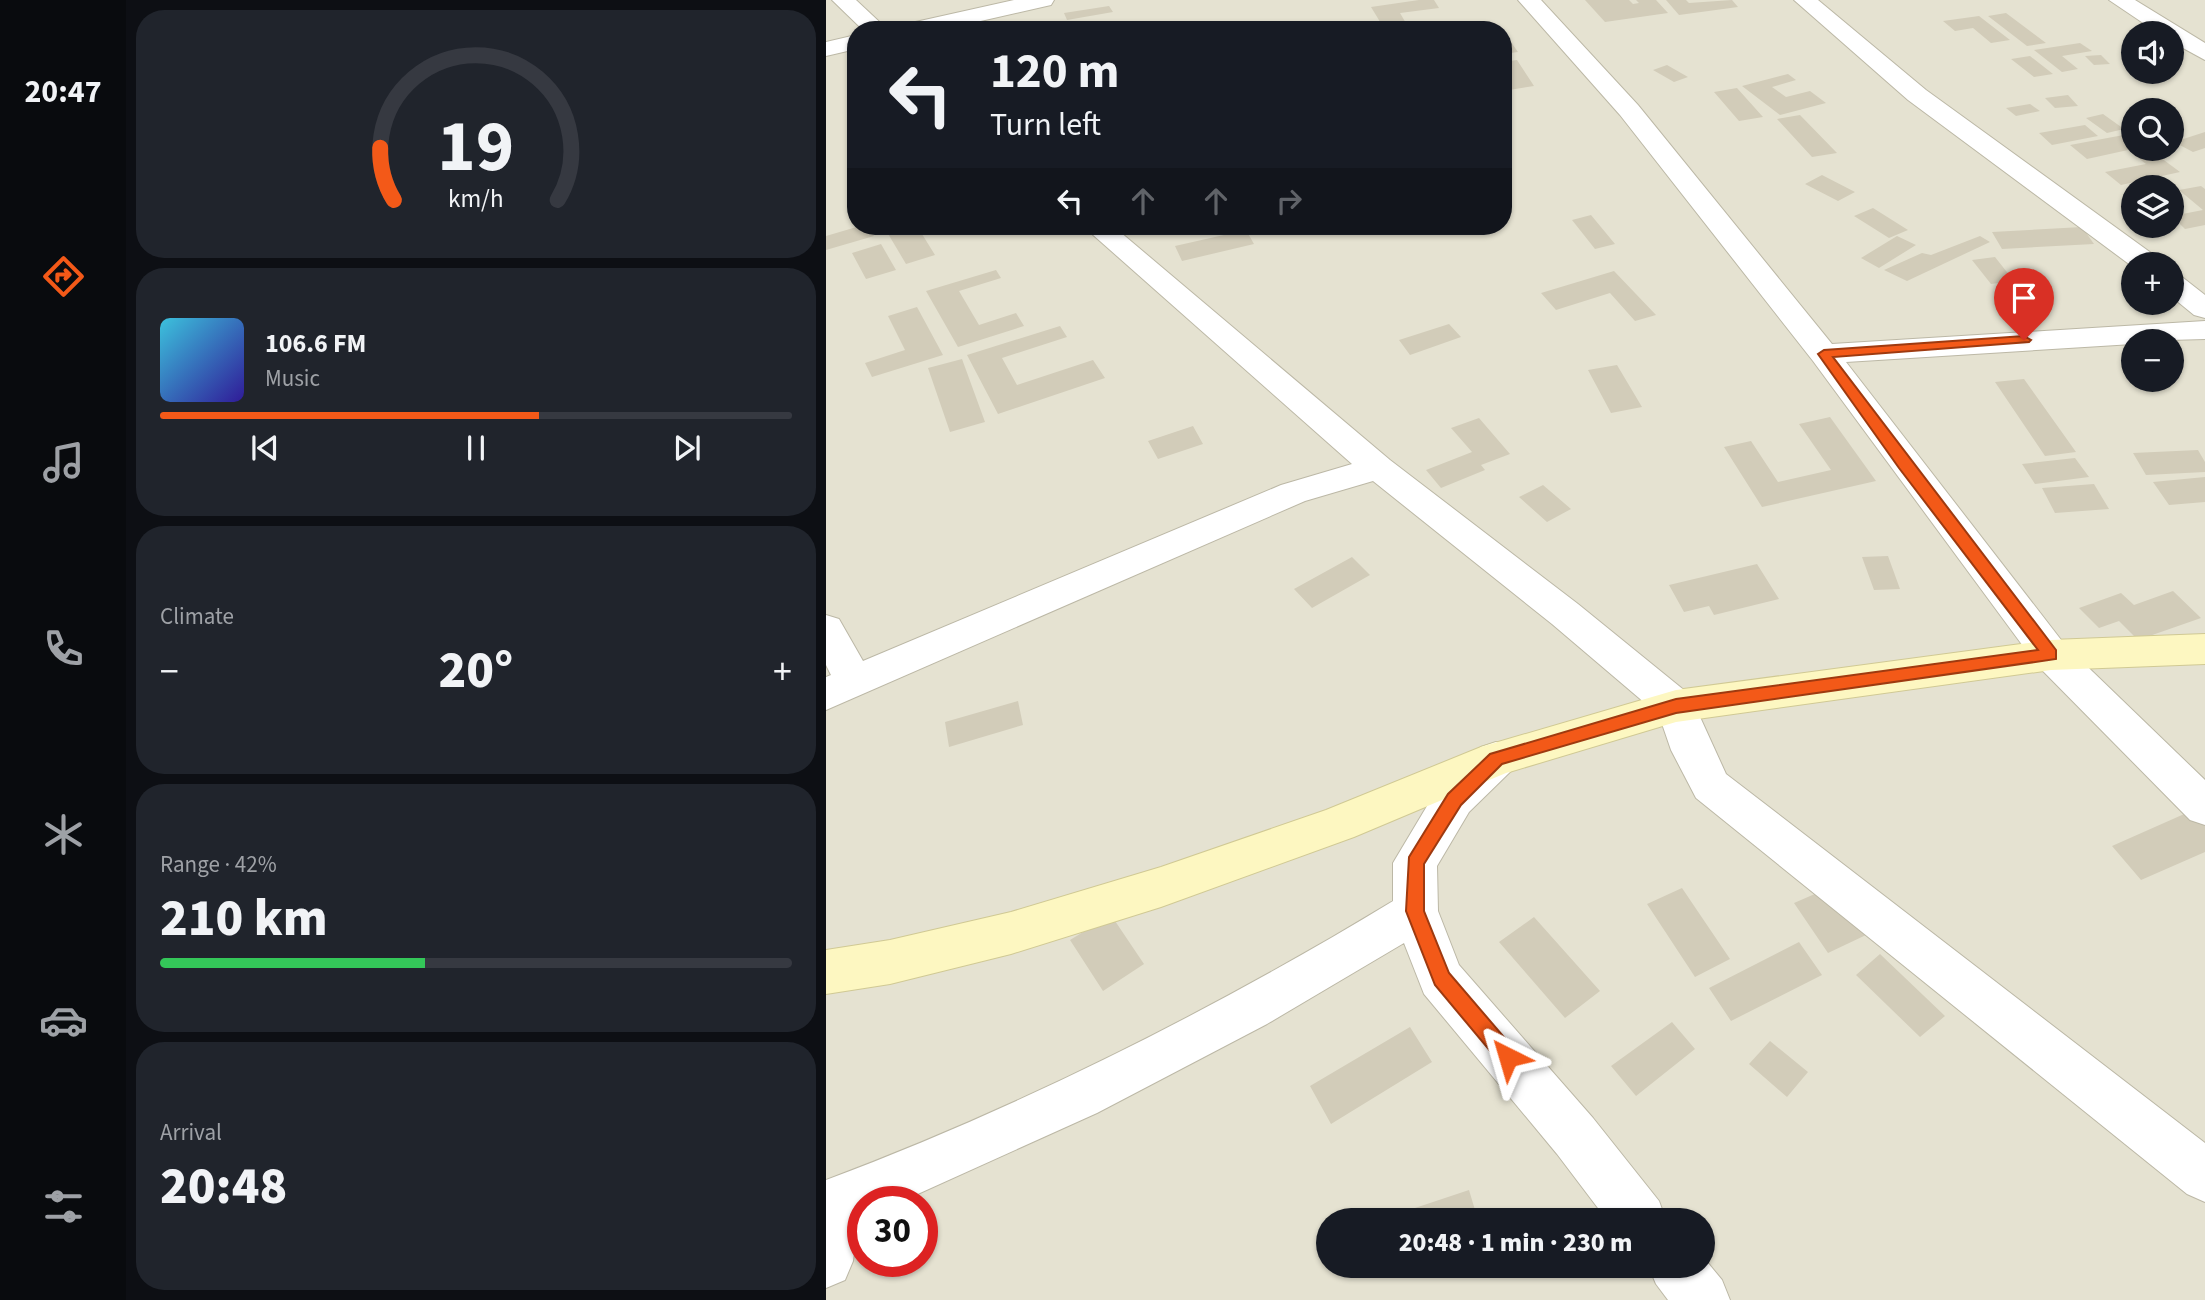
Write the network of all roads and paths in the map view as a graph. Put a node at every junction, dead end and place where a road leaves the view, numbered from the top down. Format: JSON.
{"nodes":[{"id":1,"x":843,"y":0,"type":"edge"},
{"id":2,"x":1042,"y":0,"type":"edge"},
{"id":3,"x":1529,"y":0,"type":"edge"},
{"id":4,"x":1805,"y":0,"type":"edge"},
{"id":5,"x":2120,"y":0,"type":"edge"},
{"id":6,"x":867,"y":21,"type":"edge"},
{"id":7,"x":950,"y":21,"type":"edge"},
{"id":8,"x":847,"y":44,"type":"edge"},
{"id":9,"x":826,"y":49,"type":"edge"},
{"id":10,"x":2205,"y":53,"type":"edge"},
{"id":11,"x":1107,"y":235,"type":"edge"},
{"id":12,"x":2131,"y":252,"type":"edge"},
{"id":13,"x":2184,"y":292,"type":"edge"},
{"id":14,"x":2205,"y":309,"type":"edge"},
{"id":15,"x":2205,"y":330,"type":"edge"},
{"id":16,"x":1824,"y":354,"type":"junction"},
{"id":17,"x":1378,"y":468,"type":"junction"},
{"id":18,"x":826,"y":629,"type":"edge"},
{"id":19,"x":2205,"y":649,"type":"edge"},
{"id":20,"x":2051,"y":655,"type":"junction"},
{"id":21,"x":840,"y":688,"type":"edge"},
{"id":22,"x":1676,"y":706,"type":"junction"},
{"id":23,"x":1496,"y":759,"type":"junction"},
{"id":24,"x":2205,"y":807,"type":"edge"},
{"id":25,"x":1415,"y":911,"type":"junction"},
{"id":26,"x":826,"y":972,"type":"edge"},
{"id":27,"x":2205,"y":1176,"type":"edge"},
{"id":28,"x":830,"y":1204,"type":"edge"},
{"id":29,"x":1631,"y":1208,"type":"edge"},
{"id":30,"x":826,"y":1261,"type":"edge"},
{"id":31,"x":1685,"y":1278,"type":"edge"},
{"id":32,"x":1702,"y":1300,"type":"edge"}],
"edges":[{"from":1,"to":6,"type":"street"},
{"from":2,"to":7,"type":"street"},
{"from":3,"to":16,"type":"street"},
{"from":4,"to":12,"type":"street"},
{"from":5,"to":10,"type":"street"},
{"from":8,"to":9,"type":"street"},
{"from":11,"to":17,"type":"street"},
{"from":13,"to":14,"type":"street"},
{"from":15,"to":16,"type":"street"},
{"from":16,"to":20,"type":"street"},
{"from":17,"to":21,"type":"street"},
{"from":17,"to":22,"type":"street"},
{"from":18,"to":21,"type":"street"},
{"from":19,"to":20,"type":"street"},
{"from":20,"to":22,"type":"street"},
{"from":20,"to":24,"type":"street"},
{"from":22,"to":23,"type":"street"},
{"from":22,"to":27,"type":"street"},
{"from":23,"to":25,"type":"street"},
{"from":23,"to":26,"type":"street"},
{"from":25,"to":28,"type":"street"},
{"from":25,"to":29,"type":"street"},
{"from":28,"to":30,"type":"street"},
{"from":31,"to":32,"type":"street"}]}
